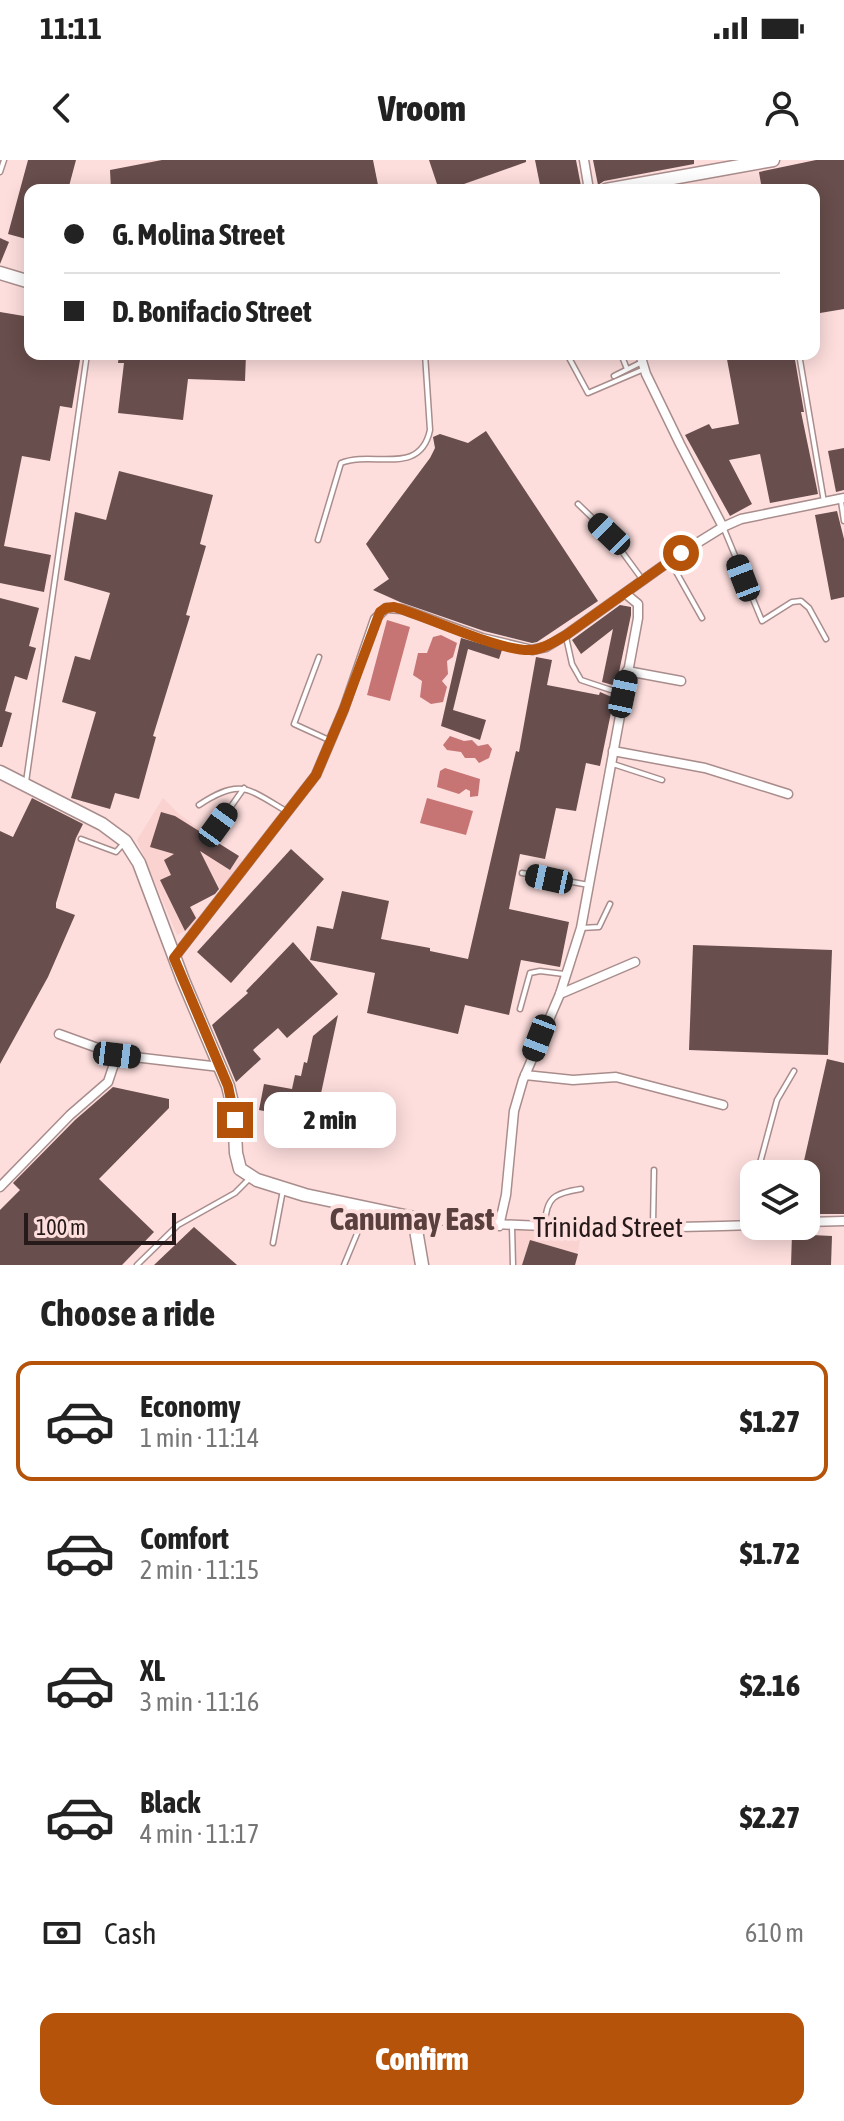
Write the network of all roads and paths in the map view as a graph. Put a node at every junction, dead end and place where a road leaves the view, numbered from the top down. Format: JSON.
{"nodes":[{"id":1,"x":4,"y":160,"type":"edge"},
{"id":2,"x":584,"y":160,"type":"edge"},
{"id":3,"x":773,"y":160,"type":"edge"},
{"id":4,"x":0,"y":172,"type":"edge"},
{"id":5,"x":588,"y":184,"type":"edge"},
{"id":6,"x":639,"y":184,"type":"edge"},
{"id":7,"x":0,"y":273,"type":"edge"},
{"id":8,"x":24,"y":280,"type":"edge"},
{"id":9,"x":86,"y":360,"type":"edge"},
{"id":10,"x":425,"y":360,"type":"edge"},
{"id":11,"x":570,"y":360,"type":"edge"},
{"id":12,"x":623,"y":360,"type":"edge"},
{"id":13,"x":800,"y":360,"type":"edge"},
{"id":14,"x":642,"y":362,"type":"edge"},
{"id":15,"x":627,"y":369,"type":"junction"},
{"id":16,"x":614,"y":376,"type":"dead end"},
{"id":17,"x":842,"y":498,"type":"edge"},
{"id":18,"x":824,"y":502,"type":"junction"},
{"id":19,"x":578,"y":504,"type":"dead end"},
{"id":20,"x":844,"y":521,"type":"edge"},
{"id":21,"x":723,"y":527,"type":"junction"},
{"id":22,"x":318,"y":540,"type":"dead end"},
{"id":23,"x":670,"y":561,"type":"junction"},
{"id":24,"x":643,"y":580,"type":"junction"},
{"id":25,"x":626,"y":594,"type":"junction"},
{"id":26,"x":702,"y":618,"type":"dead end"},
{"id":27,"x":566,"y":635,"type":"junction"},
{"id":28,"x":826,"y":639,"type":"dead end"},
{"id":29,"x":319,"y":657,"type":"dead end"},
{"id":30,"x":627,"y":671,"type":"junction"},
{"id":31,"x":681,"y":681,"type":"dead end"},
{"id":32,"x":623,"y":694,"type":"junction"},
{"id":33,"x":331,"y":741,"type":"junction"},
{"id":34,"x":613,"y":751,"type":"junction"},
{"id":35,"x":611,"y":763,"type":"junction"},
{"id":36,"x":0,"y":772,"type":"edge"},
{"id":37,"x":662,"y":780,"type":"dead end"},
{"id":38,"x":25,"y":784,"type":"junction"},
{"id":39,"x":244,"y":788,"type":"junction"},
{"id":40,"x":788,"y":794,"type":"dead end"},
{"id":41,"x":199,"y":805,"type":"dead end"},
{"id":42,"x":287,"y":812,"type":"junction"},
{"id":43,"x":218,"y":825,"type":"dead end"},
{"id":44,"x":81,"y":839,"type":"dead end"},
{"id":45,"x":125,"y":841,"type":"junction"},
{"id":46,"x":522,"y":873,"type":"dead end"},
{"id":47,"x":589,"y":885,"type":"junction"},
{"id":48,"x":610,"y":904,"type":"dead end"},
{"id":49,"x":581,"y":928,"type":"junction"},
{"id":50,"x":174,"y":958,"type":"junction"},
{"id":51,"x":635,"y":962,"type":"dead end"},
{"id":52,"x":567,"y":975,"type":"junction"},
{"id":53,"x":560,"y":994,"type":"junction"},
{"id":54,"x":520,"y":1009,"type":"dead end"},
{"id":55,"x":59,"y":1034,"type":"dead end"},
{"id":56,"x":117,"y":1055,"type":"junction"},
{"id":57,"x":220,"y":1067,"type":"junction"},
{"id":58,"x":794,"y":1071,"type":"dead end"},
{"id":59,"x":525,"y":1075,"type":"junction"},
{"id":60,"x":723,"y":1105,"type":"dead end"},
{"id":61,"x":761,"y":1160,"type":"edge"},
{"id":62,"x":654,"y":1170,"type":"dead end"},
{"id":63,"x":250,"y":1178,"type":"junction"},
{"id":64,"x":0,"y":1187,"type":"edge"},
{"id":65,"x":284,"y":1188,"type":"junction"},
{"id":66,"x":581,"y":1189,"type":"dead end"},
{"id":67,"x":366,"y":1210,"type":"junction"},
{"id":68,"x":414,"y":1218,"type":"junction"},
{"id":69,"x":844,"y":1221,"type":"edge"},
{"id":70,"x":820,"y":1222,"type":"edge"},
{"id":71,"x":499,"y":1226,"type":"junction"},
{"id":72,"x":740,"y":1226,"type":"edge"},
{"id":73,"x":512,"y":1227,"type":"junction"},
{"id":74,"x":545,"y":1227,"type":"junction"},
{"id":75,"x":653,"y":1228,"type":"junction"},
{"id":76,"x":273,"y":1243,"type":"dead end"},
{"id":77,"x":137,"y":1265,"type":"edge"},
{"id":78,"x":344,"y":1265,"type":"edge"},
{"id":79,"x":422,"y":1265,"type":"edge"},
{"id":80,"x":513,"y":1265,"type":"edge"}],
"edges":[{"from":1,"to":4,"type":"lane"},
{"from":2,"to":5,"type":"street"},
{"from":3,"to":6,"type":"main road"},
{"from":7,"to":8,"type":"main road"},
{"from":9,"to":38,"type":"lane"},
{"from":10,"to":22,"type":"lane"},
{"from":11,"to":14,"type":"lane"},
{"from":12,"to":15,"type":"lane"},
{"from":13,"to":18,"type":"lane"},
{"from":14,"to":15,"type":"lane"},
{"from":14,"to":21,"type":"street"},
{"from":15,"to":16,"type":"lane"},
{"from":17,"to":18,"type":"street"},
{"from":17,"to":20,"type":"lane"},
{"from":18,"to":21,"type":"street"},
{"from":19,"to":24,"type":"lane"},
{"from":21,"to":23,"type":"street"},
{"from":21,"to":28,"type":"lane"},
{"from":23,"to":24,"type":"street"},
{"from":23,"to":26,"type":"lane"},
{"from":24,"to":25,"type":"street"},
{"from":25,"to":27,"type":"street"},
{"from":25,"to":30,"type":"street"},
{"from":27,"to":32,"type":"lane"},
{"from":27,"to":33,"type":"street"},
{"from":29,"to":33,"type":"lane"},
{"from":30,"to":31,"type":"street"},
{"from":30,"to":32,"type":"street"},
{"from":32,"to":34,"type":"street"},
{"from":33,"to":42,"type":"street"},
{"from":34,"to":35,"type":"street"},
{"from":34,"to":40,"type":"street"},
{"from":35,"to":37,"type":"lane"},
{"from":35,"to":47,"type":"street"},
{"from":36,"to":38,"type":"main road"},
{"from":38,"to":45,"type":"main road"},
{"from":39,"to":41,"type":"lane"},
{"from":39,"to":42,"type":"lane"},
{"from":39,"to":43,"type":"lane"},
{"from":42,"to":50,"type":"street"},
{"from":44,"to":45,"type":"lane"},
{"from":45,"to":50,"type":"main road"},
{"from":46,"to":47,"type":"lane"},
{"from":47,"to":49,"type":"street"},
{"from":48,"to":49,"type":"lane"},
{"from":49,"to":52,"type":"street"},
{"from":50,"to":57,"type":"main road"},
{"from":51,"to":53,"type":"street"},
{"from":52,"to":53,"type":"street"},
{"from":52,"to":54,"type":"lane"},
{"from":53,"to":59,"type":"street"},
{"from":55,"to":56,"type":"street"},
{"from":56,"to":57,"type":"street"},
{"from":56,"to":64,"type":"street"},
{"from":57,"to":63,"type":"main road"},
{"from":58,"to":61,"type":"lane"},
{"from":59,"to":60,"type":"street"},
{"from":59,"to":71,"type":"street"},
{"from":62,"to":75,"type":"lane"},
{"from":63,"to":65,"type":"main road"},
{"from":63,"to":77,"type":"lane"},
{"from":65,"to":67,"type":"main road"},
{"from":65,"to":76,"type":"lane"},
{"from":66,"to":74,"type":"lane"},
{"from":67,"to":68,"type":"main road"},
{"from":67,"to":78,"type":"lane"},
{"from":68,"to":71,"type":"street","name":"Trinidad Street"},
{"from":68,"to":79,"type":"main road"},
{"from":69,"to":70,"type":"street"},
{"from":71,"to":73,"type":"street","name":"Trinidad Street"},
{"from":72,"to":75,"type":"street","name":"Trinidad Street"},
{"from":73,"to":74,"type":"street","name":"Trinidad Street"},
{"from":73,"to":80,"type":"lane"},
{"from":74,"to":75,"type":"street","name":"Trinidad Street"}]}
